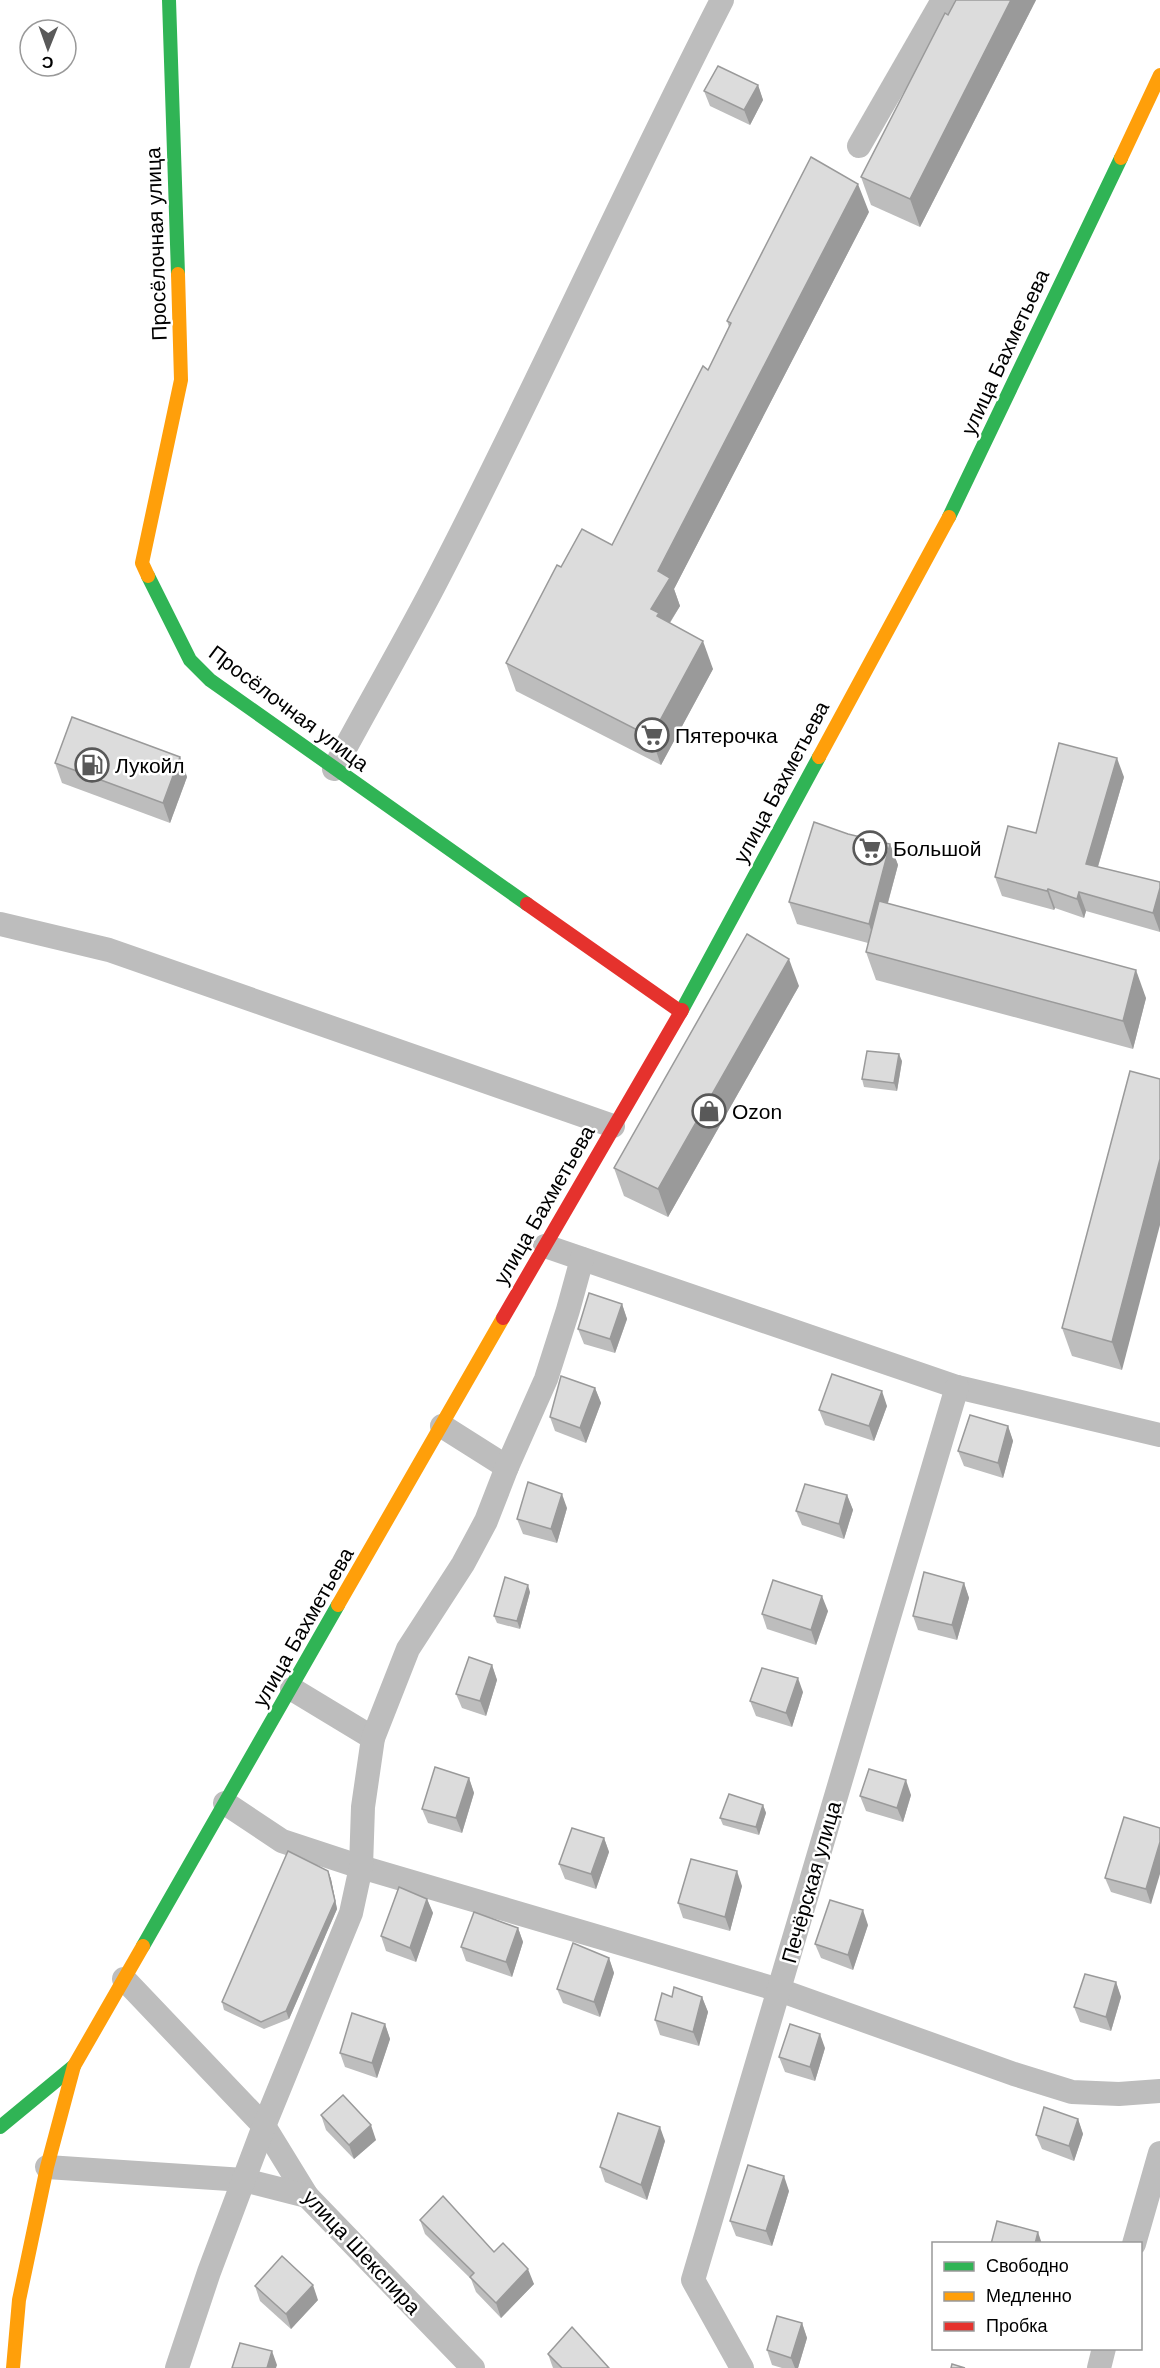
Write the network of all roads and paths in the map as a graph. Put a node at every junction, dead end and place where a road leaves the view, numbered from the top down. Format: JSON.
{"nodes":[{"id":1,"x":169,"y":0,"type":"edge"},
{"id":2,"x":722,"y":0,"type":"edge"},
{"id":3,"x":943,"y":0,"type":"edge"},
{"id":4,"x":1160,"y":75,"type":"edge"},
{"id":5,"x":859,"y":146,"type":"dead end"},
{"id":6,"x":334,"y":769,"type":"junction"},
{"id":7,"x":0,"y":924,"type":"edge"},
{"id":8,"x":681,"y":1012,"type":"junction"},
{"id":9,"x":613,"y":1126,"type":"junction"},
{"id":10,"x":545,"y":1246,"type":"junction"},
{"id":11,"x":582,"y":1259,"type":"junction"},
{"id":12,"x":957,"y":1387,"type":"junction"},
{"id":13,"x":442,"y":1426,"type":"junction"},
{"id":14,"x":1160,"y":1434,"type":"edge"},
{"id":15,"x":507,"y":1467,"type":"junction"},
{"id":16,"x":292,"y":1689,"type":"junction"},
{"id":17,"x":373,"y":1738,"type":"junction"},
{"id":18,"x":225,"y":1803,"type":"junction"},
{"id":19,"x":361,"y":1867,"type":"junction"},
{"id":20,"x":124,"y":1980,"type":"junction"},
{"id":21,"x":779,"y":1990,"type":"junction"},
{"id":22,"x":74,"y":2066,"type":"junction"},
{"id":23,"x":1160,"y":2091,"type":"edge"},
{"id":24,"x":264,"y":2126,"type":"junction"},
{"id":25,"x":0,"y":2127,"type":"edge"},
{"id":26,"x":1160,"y":2153,"type":"edge"},
{"id":27,"x":47,"y":2167,"type":"junction"},
{"id":28,"x":244,"y":2180,"type":"junction"},
{"id":29,"x":306,"y":2196,"type":"junction"},
{"id":30,"x":1135,"y":2242,"type":"edge"},
{"id":31,"x":1104,"y":2350,"type":"edge"},
{"id":32,"x":13,"y":2368,"type":"edge"},
{"id":33,"x":177,"y":2368,"type":"edge"},
{"id":34,"x":473,"y":2368,"type":"edge"},
{"id":35,"x":742,"y":2368,"type":"edge"},
{"id":36,"x":1099,"y":2368,"type":"edge"}],
"edges":[{"from":1,"to":6,"type":"main road","name":"Просёлочная улица"},
{"from":2,"to":6,"type":"street"},
{"from":3,"to":5,"type":"street"},
{"from":4,"to":8,"type":"main road","name":"улица Бахметьева"},
{"from":6,"to":8,"type":"main road","name":"Просёлочная улица"},
{"from":7,"to":9,"type":"street"},
{"from":8,"to":9,"type":"main road","name":"улица Бахметьева"},
{"from":9,"to":10,"type":"main road","name":"улица Бахметьева"},
{"from":10,"to":11,"type":"street"},
{"from":10,"to":13,"type":"main road","name":"улица Бахметьева"},
{"from":11,"to":12,"type":"street"},
{"from":11,"to":15,"type":"street"},
{"from":12,"to":14,"type":"street"},
{"from":12,"to":21,"type":"street","name":"Печёрская улица"},
{"from":13,"to":15,"type":"street"},
{"from":13,"to":16,"type":"main road","name":"улица Бахметьева"},
{"from":15,"to":17,"type":"street"},
{"from":16,"to":17,"type":"street"},
{"from":16,"to":18,"type":"main road","name":"улица Бахметьева"},
{"from":17,"to":19,"type":"street"},
{"from":18,"to":19,"type":"street"},
{"from":18,"to":20,"type":"main road","name":"улица Бахметьева"},
{"from":19,"to":21,"type":"street"},
{"from":19,"to":24,"type":"street"},
{"from":20,"to":22,"type":"main road","name":"улица Бахметьева"},
{"from":20,"to":24,"type":"street","name":"улица Шекспира"},
{"from":21,"to":23,"type":"street"},
{"from":21,"to":35,"type":"street","name":"Печёрская улица"},
{"from":22,"to":25,"type":"main road"},
{"from":22,"to":27,"type":"main road","name":"улица Бахметьева"},
{"from":24,"to":28,"type":"street"},
{"from":24,"to":29,"type":"street","name":"улица Шекспира"},
{"from":26,"to":30,"type":"street"},
{"from":27,"to":28,"type":"street"},
{"from":27,"to":32,"type":"main road","name":"улица Бахметьева"},
{"from":28,"to":29,"type":"street"},
{"from":28,"to":33,"type":"street"},
{"from":29,"to":34,"type":"street","name":"улица Шекспира"},
{"from":31,"to":36,"type":"street"}]}
